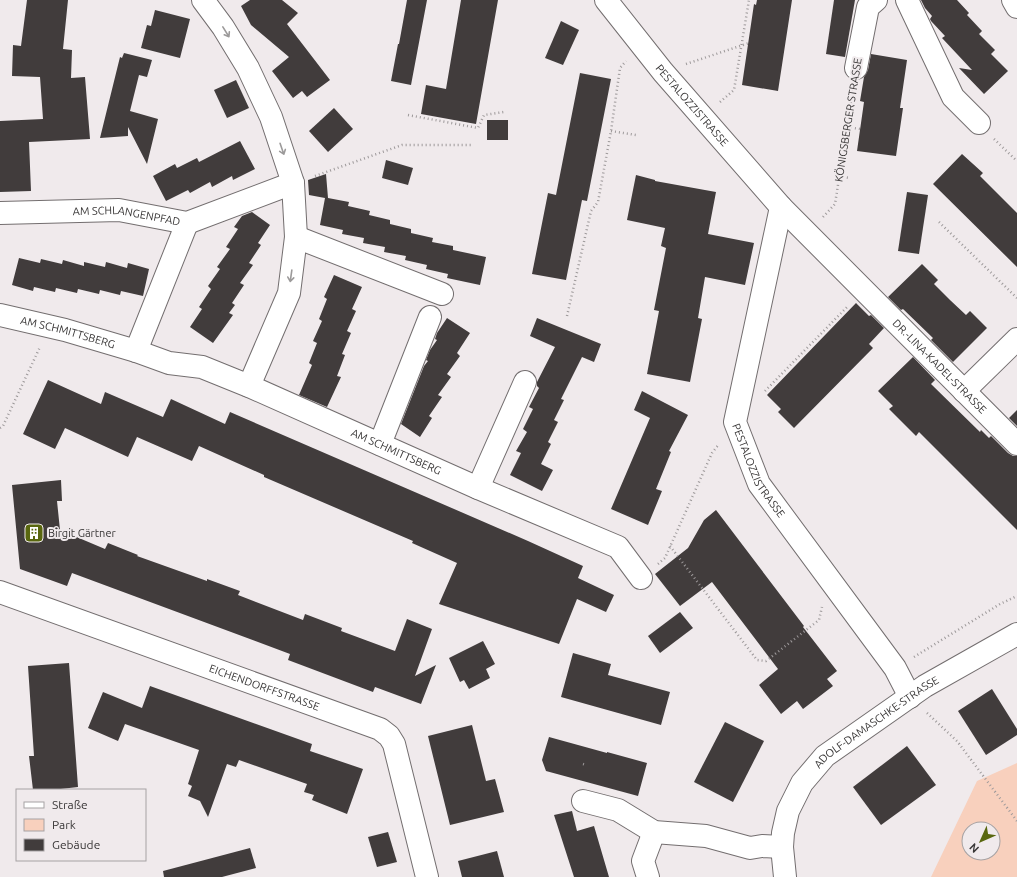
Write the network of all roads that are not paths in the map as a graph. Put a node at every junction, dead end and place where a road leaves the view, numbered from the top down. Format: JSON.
{"nodes":[{"id":1,"x":204,"y":0,"type":"edge"},
{"id":2,"x":606,"y":0,"type":"edge"},
{"id":3,"x":907,"y":0,"type":"edge"},
{"id":4,"x":1013,"y":0,"type":"edge"},
{"id":5,"x":872,"y":4,"type":"edge"},
{"id":6,"x":1017,"y":7,"type":"edge"},
{"id":7,"x":856,"y":68,"type":"road end"},
{"id":8,"x":978,"y":123,"type":"road end"},
{"id":9,"x":293,"y":183,"type":"junction"},
{"id":10,"x":781,"y":207,"type":"junction"},
{"id":11,"x":0,"y":212,"type":"edge"},
{"id":12,"x":187,"y":223,"type":"junction"},
{"id":13,"x":296,"y":237,"type":"junction"},
{"id":14,"x":863,"y":289,"type":"joint"},
{"id":15,"x":442,"y":294,"type":"dead end"},
{"id":16,"x":0,"y":315,"type":"edge"},
{"id":17,"x":430,"y":317,"type":"dead end"},
{"id":18,"x":1017,"y":339,"type":"edge"},
{"id":19,"x":136,"y":351,"type":"junction"},
{"id":20,"x":525,"y":382,"type":"dead end"},
{"id":21,"x":249,"y":386,"type":"junction"},
{"id":22,"x":964,"y":391,"type":"junction"},
{"id":23,"x":380,"y":444,"type":"junction"},
{"id":24,"x":1017,"y":444,"type":"edge"},
{"id":25,"x":478,"y":488,"type":"junction"},
{"id":26,"x":641,"y":578,"type":"road end"},
{"id":27,"x":0,"y":592,"type":"edge"},
{"id":28,"x":1017,"y":634,"type":"edge"},
{"id":29,"x":910,"y":697,"type":"junction"},
{"id":30,"x":583,"y":801,"type":"dead end"},
{"id":31,"x":654,"y":832,"type":"junction"},
{"id":32,"x":782,"y":847,"type":"junction"},
{"id":33,"x":427,"y":877,"type":"edge"},
{"id":34,"x":648,"y":877,"type":"edge"},
{"id":35,"x":785,"y":877,"type":"edge"}],
"edges":[{"from":1,"to":9,"type":"street","one_way":true},
{"from":2,"to":10,"type":"street","name":"PESTALOZZISTRASSE"},
{"from":3,"to":8,"type":"street"},
{"from":4,"to":6,"type":"street"},
{"from":5,"to":7,"type":"street","name":"KÖNIGSBERGER STRASSE"},
{"from":9,"to":12,"type":"street","name":"AM SCHLANGENPFAD"},
{"from":9,"to":13,"type":"street"},
{"from":10,"to":14,"type":"street","name":"PESTALOZZISTRASSE"},
{"from":10,"to":29,"type":"street","name":"PESTALOZZISTRASSE"},
{"from":11,"to":12,"type":"street","name":"AM SCHLANGENPFAD"},
{"from":12,"to":19,"type":"street"},
{"from":13,"to":15,"type":"street"},
{"from":13,"to":21,"type":"street","one_way":true},
{"from":14,"to":22,"type":"street","name":"DR.-LINA-KADEL-STRASSE"},
{"from":16,"to":19,"type":"street","name":"AM SCHMITTSBERG"},
{"from":17,"to":23,"type":"street"},
{"from":18,"to":22,"type":"street"},
{"from":19,"to":21,"type":"street","name":"AM SCHMITTSBERG"},
{"from":20,"to":25,"type":"street"},
{"from":21,"to":23,"type":"street","name":"AM SCHMITTSBERG"},
{"from":22,"to":24,"type":"street","name":"DR.-LINA-KADEL-STRASSE"},
{"from":23,"to":25,"type":"street","name":"AM SCHMITTSBERG"},
{"from":25,"to":26,"type":"street","name":"AM SCHMITTSBERG"},
{"from":27,"to":33,"type":"street","name":"EICHENDORFFSTRASSE"},
{"from":28,"to":29,"type":"street","name":"ADOLF-DAMASCHKE-STRASSE"},
{"from":29,"to":32,"type":"street","name":"ADOLF-DAMASCHKE-STRASSE"},
{"from":30,"to":31,"type":"street"},
{"from":31,"to":32,"type":"street"},
{"from":31,"to":34,"type":"street"},
{"from":32,"to":35,"type":"street","name":"ADOLF-DAMASCHKE-STRASSE"}]}
